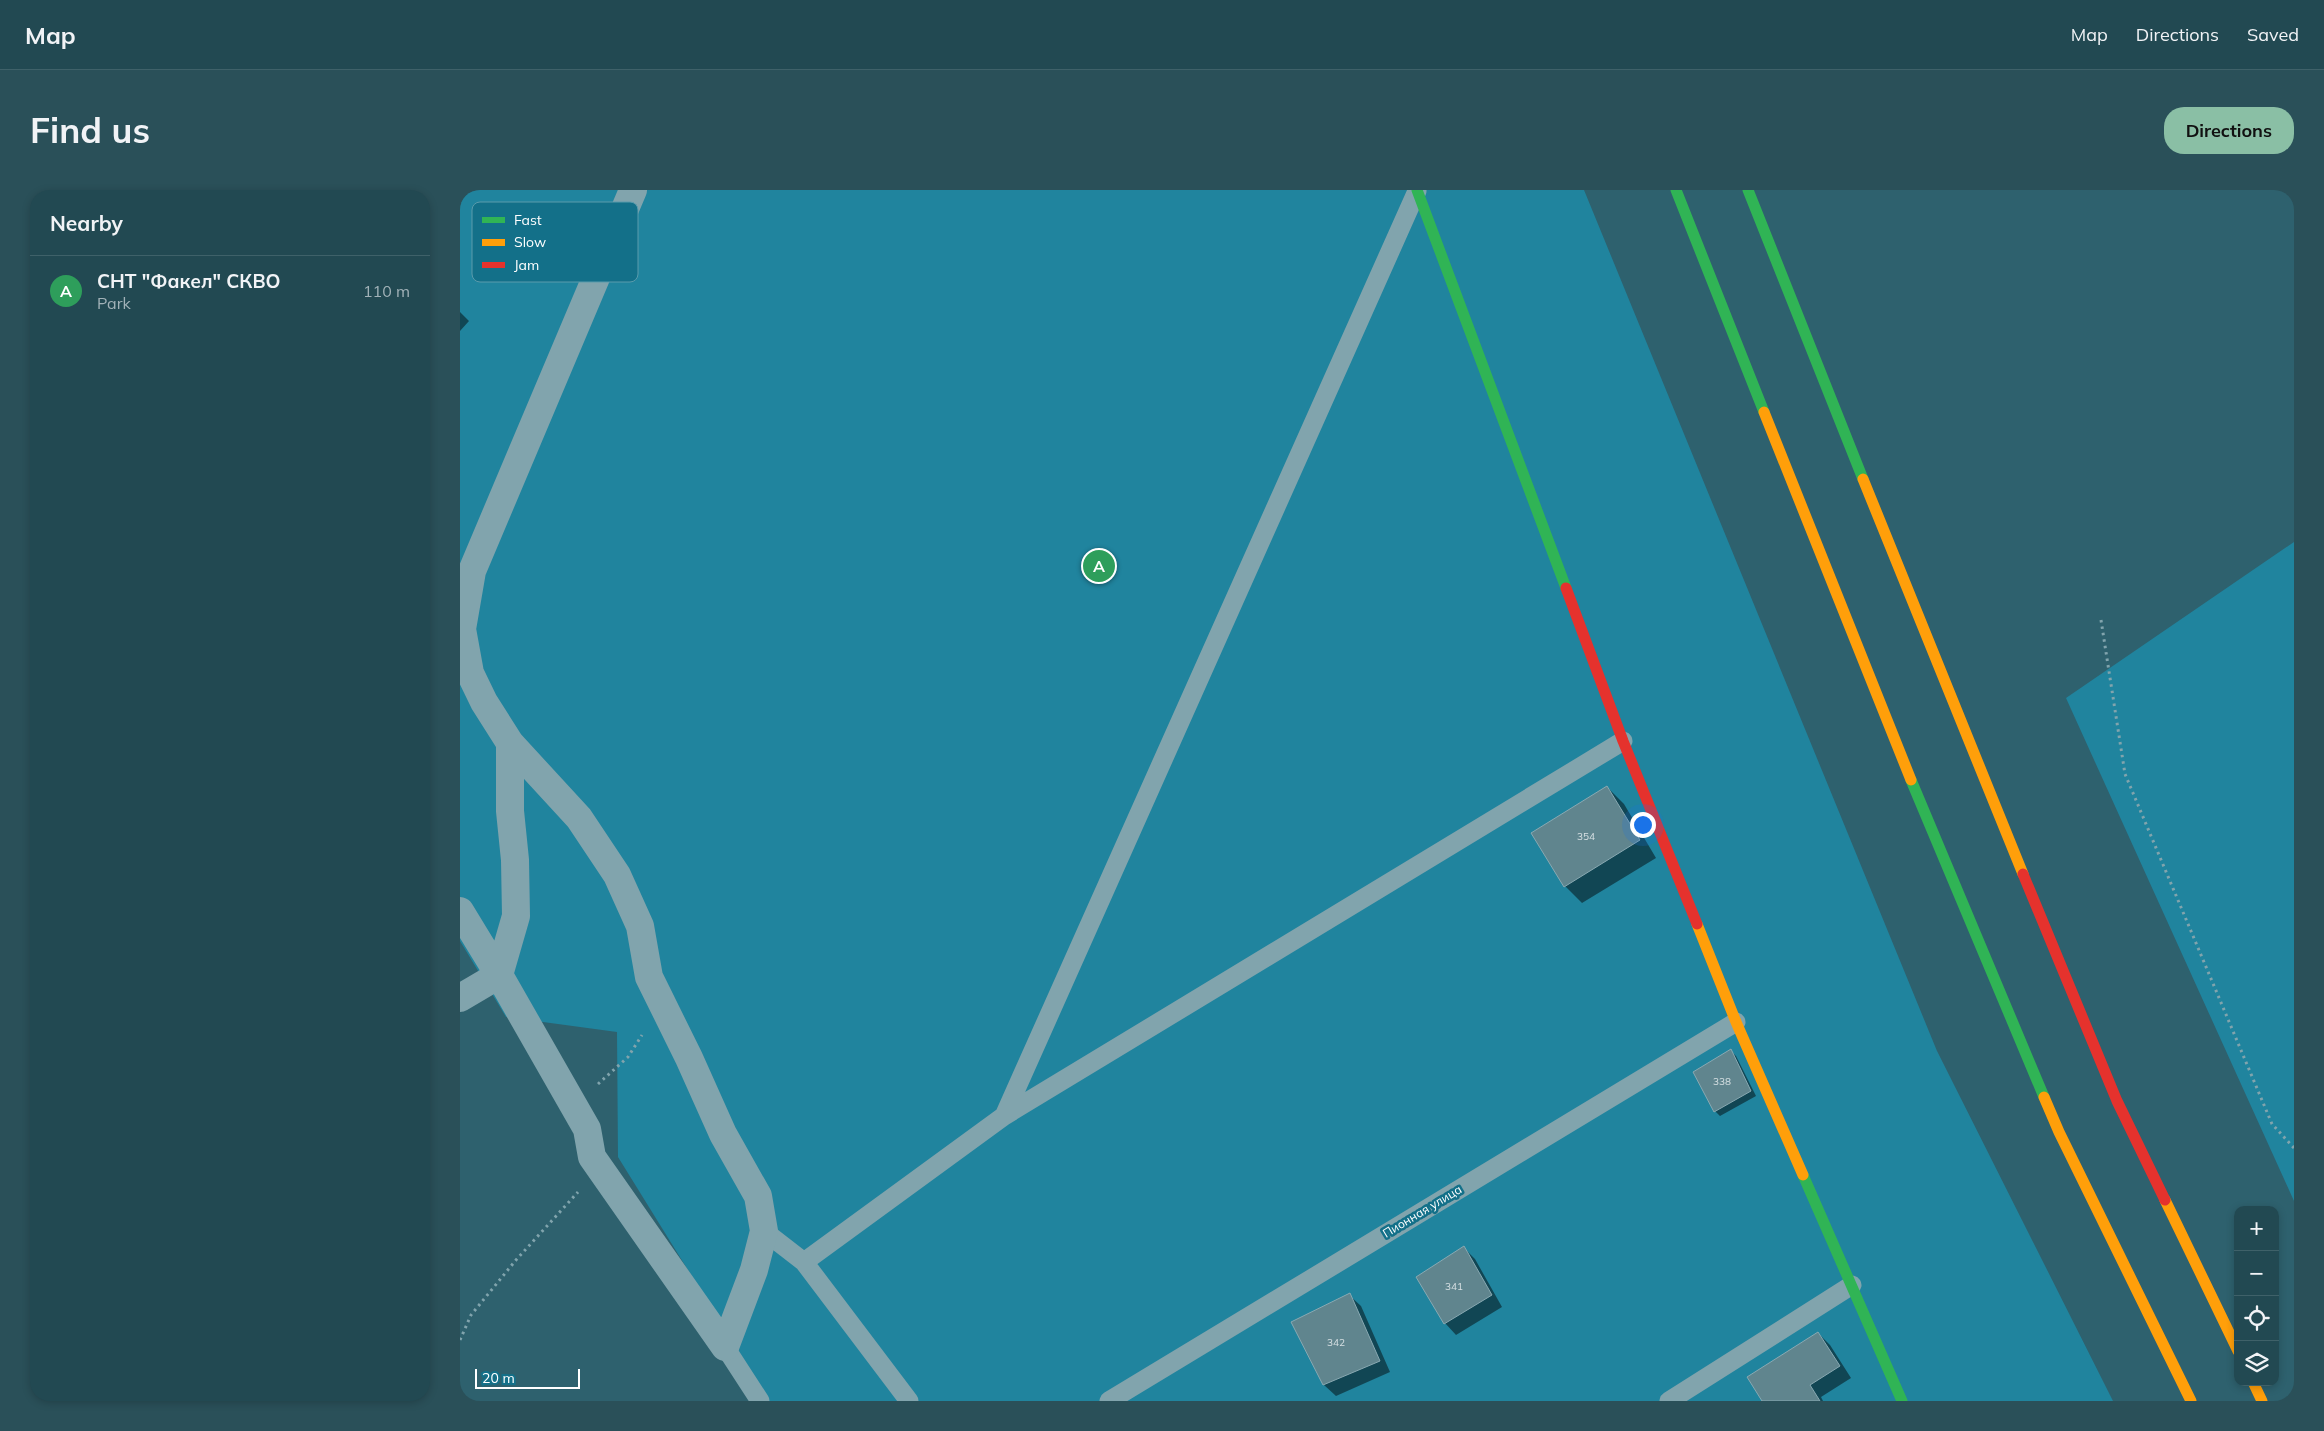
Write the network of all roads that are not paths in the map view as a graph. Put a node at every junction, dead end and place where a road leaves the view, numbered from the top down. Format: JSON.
{"nodes":[{"id":1,"x":633,"y":190,"type":"edge"},
{"id":2,"x":1417,"y":190,"type":"edge"},
{"id":3,"x":1676,"y":190,"type":"edge"},
{"id":4,"x":1748,"y":190,"type":"edge"},
{"id":5,"x":628,"y":202,"type":"edge"},
{"id":6,"x":594,"y":282,"type":"edge"},
{"id":7,"x":1624,"y":741,"type":"junction"},
{"id":8,"x":510,"y":743,"type":"junction"},
{"id":9,"x":460,"y":912,"type":"edge"},
{"id":10,"x":499,"y":975,"type":"junction"},
{"id":11,"x":460,"y":998,"type":"edge"},
{"id":12,"x":1736,"y":1022,"type":"junction"},
{"id":13,"x":1004,"y":1116,"type":"junction"},
{"id":14,"x":764,"y":1231,"type":"junction"},
{"id":15,"x":804,"y":1262,"type":"junction"},
{"id":16,"x":1852,"y":1285,"type":"junction"},
{"id":17,"x":2234,"y":1343,"type":"edge"},
{"id":18,"x":724,"y":1348,"type":"junction"},
{"id":19,"x":2255,"y":1386,"type":"edge"},
{"id":20,"x":760,"y":1401,"type":"edge"},
{"id":21,"x":909,"y":1401,"type":"edge"},
{"id":22,"x":1109,"y":1401,"type":"edge"},
{"id":23,"x":1668,"y":1401,"type":"edge"},
{"id":24,"x":1902,"y":1401,"type":"edge"},
{"id":25,"x":2191,"y":1401,"type":"edge"},
{"id":26,"x":2262,"y":1401,"type":"edge"}],
"edges":[{"from":1,"to":5,"type":"street"},
{"from":2,"to":7,"type":"main road"},
{"from":2,"to":13,"type":"lane"},
{"from":3,"to":25,"type":"main road"},
{"from":4,"to":17,"type":"main road"},
{"from":6,"to":8,"type":"street"},
{"from":7,"to":12,"type":"main road"},
{"from":7,"to":13,"type":"lane"},
{"from":8,"to":10,"type":"street"},
{"from":8,"to":14,"type":"street"},
{"from":9,"to":10,"type":"street"},
{"from":10,"to":11,"type":"street"},
{"from":10,"to":18,"type":"street"},
{"from":12,"to":16,"type":"main road"},
{"from":12,"to":22,"type":"lane","name":"Пионная улица"},
{"from":13,"to":15,"type":"lane"},
{"from":14,"to":15,"type":"lane"},
{"from":14,"to":18,"type":"street"},
{"from":15,"to":21,"type":"lane"},
{"from":16,"to":23,"type":"lane"},
{"from":16,"to":24,"type":"main road"},
{"from":18,"to":20,"type":"lane"},
{"from":19,"to":26,"type":"main road"}]}
